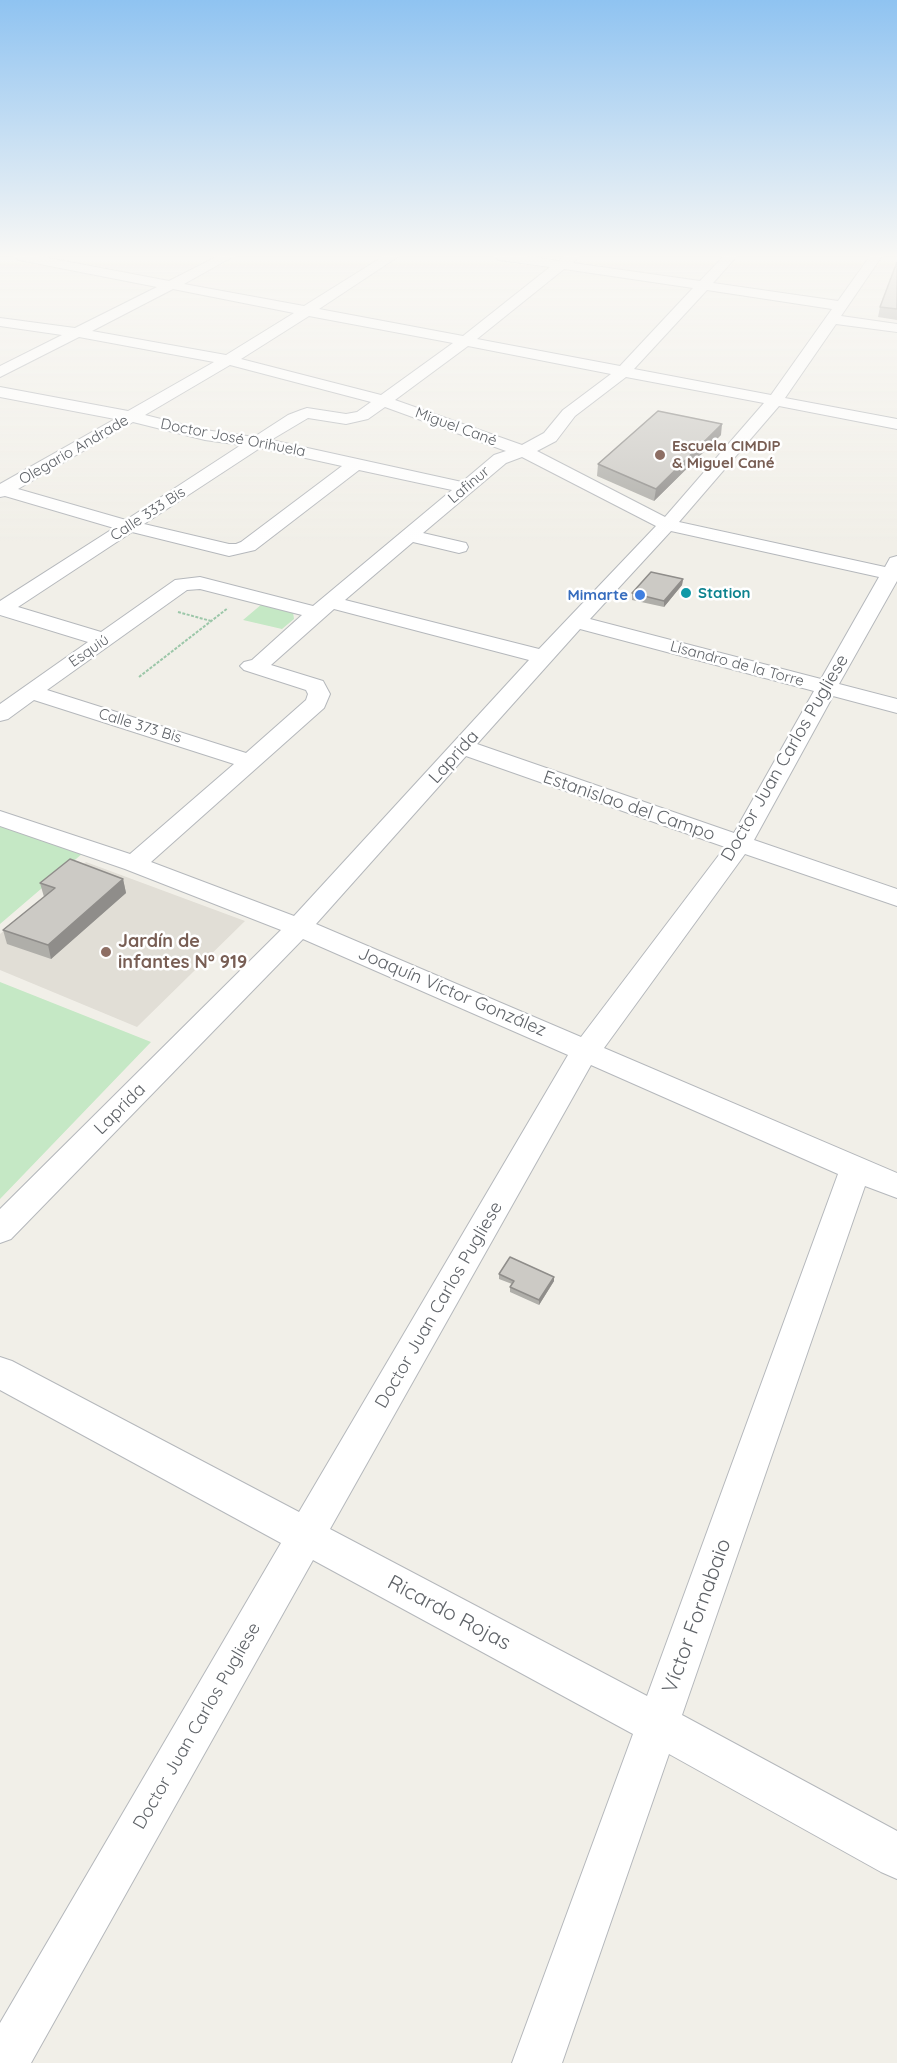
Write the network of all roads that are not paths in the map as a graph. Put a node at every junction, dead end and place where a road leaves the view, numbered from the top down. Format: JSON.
{"nodes":[{"id":1,"x":40,"y":352,"type":"edge"},
{"id":2,"x":185,"y":352,"type":"edge"},
{"id":3,"x":240,"y":352,"type":"edge"},
{"id":4,"x":451,"y":352,"type":"edge"},
{"id":5,"x":523,"y":352,"type":"edge"},
{"id":6,"x":642,"y":352,"type":"edge"},
{"id":7,"x":809,"y":352,"type":"edge"},
{"id":8,"x":227,"y":360,"type":"junction"},
{"id":9,"x":0,"y":372,"type":"edge"},
{"id":10,"x":623,"y":372,"type":"junction"},
{"id":11,"x":0,"y":392,"type":"edge"},
{"id":12,"x":384,"y":401,"type":"junction"},
{"id":13,"x":774,"y":402,"type":"junction"},
{"id":14,"x":132,"y":417,"type":"junction"},
{"id":15,"x":897,"y":424,"type":"edge"},
{"id":16,"x":257,"y":442,"type":"junction"},
{"id":17,"x":521,"y":451,"type":"junction"},
{"id":18,"x":355,"y":464,"type":"junction"},
{"id":19,"x":465,"y":488,"type":"junction"},
{"id":20,"x":1,"y":490,"type":"edge"},
{"id":21,"x":667,"y":525,"type":"junction"},
{"id":22,"x":130,"y":526,"type":"junction"},
{"id":23,"x":409,"y":535,"type":"junction"},
{"id":24,"x":459,"y":547,"type":"dead end"},
{"id":25,"x":895,"y":570,"type":"edge"},
{"id":26,"x":324,"y":607,"type":"junction"},
{"id":27,"x":1,"y":609,"type":"edge"},
{"id":28,"x":576,"y":622,"type":"junction"},
{"id":29,"x":104,"y":640,"type":"junction"},
{"id":30,"x":543,"y":657,"type":"junction"},
{"id":31,"x":826,"y":687,"type":"junction"},
{"id":32,"x":30,"y":692,"type":"junction"},
{"id":33,"x":897,"y":706,"type":"edge"},
{"id":34,"x":0,"y":714,"type":"edge"},
{"id":35,"x":463,"y":747,"type":"junction"},
{"id":36,"x":249,"y":761,"type":"junction"},
{"id":37,"x":0,"y":818,"type":"edge"},
{"id":38,"x":740,"y":845,"type":"junction"},
{"id":39,"x":134,"y":864,"type":"junction"},
{"id":40,"x":897,"y":898,"type":"edge"},
{"id":41,"x":299,"y":927,"type":"junction"},
{"id":42,"x":588,"y":1050,"type":"junction"},
{"id":43,"x":856,"y":1168,"type":"junction"},
{"id":44,"x":897,"y":1186,"type":"edge"},
{"id":45,"x":0,"y":1230,"type":"edge"},
{"id":46,"x":0,"y":1372,"type":"edge"},
{"id":47,"x":306,"y":1536,"type":"junction"},
{"id":48,"x":659,"y":1725,"type":"junction"},
{"id":49,"x":897,"y":1856,"type":"edge"},
{"id":50,"x":4,"y":2063,"type":"edge"},
{"id":51,"x":537,"y":2063,"type":"edge"}],
"edges":[{"from":1,"to":9,"type":"street"},
{"from":2,"to":8,"type":"street","name":"Miguel Cané"},
{"from":3,"to":8,"type":"street","name":"Olegario Andrade"},
{"from":4,"to":12,"type":"street"},
{"from":5,"to":10,"type":"street"},
{"from":6,"to":10,"type":"street","name":"Lafinur"},
{"from":7,"to":13,"type":"street","name":"Laprida"},
{"from":8,"to":12,"type":"street","name":"Miguel Cané"},
{"from":8,"to":14,"type":"street","name":"Olegario Andrade"},
{"from":10,"to":13,"type":"street"},
{"from":10,"to":17,"type":"street","name":"Lafinur"},
{"from":11,"to":14,"type":"street","name":"Doctor José Orihuela"},
{"from":12,"to":16,"type":"street","name":"Calle 333 Bis"},
{"from":12,"to":17,"type":"street","name":"Miguel Cané"},
{"from":13,"to":15,"type":"street"},
{"from":13,"to":21,"type":"street","name":"Laprida"},
{"from":14,"to":16,"type":"street","name":"Doctor José Orihuela"},
{"from":14,"to":20,"type":"street","name":"Olegario Andrade"},
{"from":16,"to":18,"type":"street","name":"Doctor José Orihuela"},
{"from":16,"to":22,"type":"street","name":"Calle 333 Bis"},
{"from":17,"to":19,"type":"street","name":"Lafinur"},
{"from":17,"to":21,"type":"street","name":"Miguel Cané"},
{"from":18,"to":19,"type":"street","name":"Doctor José Orihuela"},
{"from":18,"to":22,"type":"street"},
{"from":19,"to":23,"type":"street","name":"Lafinur"},
{"from":20,"to":22,"type":"street"},
{"from":21,"to":25,"type":"street","name":"Miguel Cané"},
{"from":21,"to":28,"type":"street","name":"Laprida"},
{"from":22,"to":27,"type":"street","name":"Calle 333 Bis"},
{"from":23,"to":24,"type":"street"},
{"from":23,"to":26,"type":"street","name":"Lafinur"},
{"from":25,"to":31,"type":"street","name":"Doctor Juan Carlos Pugliese"},
{"from":26,"to":29,"type":"street","name":"Esquiú"},
{"from":26,"to":30,"type":"street"},
{"from":26,"to":36,"type":"street","name":"Lafinur"},
{"from":27,"to":29,"type":"street"},
{"from":28,"to":30,"type":"street","name":"Laprida"},
{"from":28,"to":31,"type":"street","name":"Lisandro de la Torre"},
{"from":29,"to":32,"type":"street","name":"Esquiú"},
{"from":30,"to":35,"type":"street","name":"Laprida"},
{"from":31,"to":33,"type":"street","name":"Lisandro de la Torre"},
{"from":31,"to":38,"type":"street","name":"Doctor Juan Carlos Pugliese"},
{"from":32,"to":34,"type":"street","name":"Esquiú"},
{"from":32,"to":36,"type":"street","name":"Calle 373 Bis"},
{"from":35,"to":38,"type":"street","name":"Estanislao del Campo"},
{"from":35,"to":41,"type":"street","name":"Laprida"},
{"from":36,"to":39,"type":"street"},
{"from":37,"to":39,"type":"street","name":"Joaquín Víctor González"},
{"from":38,"to":40,"type":"street","name":"Estanislao del Campo"},
{"from":38,"to":42,"type":"street","name":"Doctor Juan Carlos Pugliese"},
{"from":39,"to":41,"type":"street","name":"Joaquín Víctor González"},
{"from":41,"to":42,"type":"street","name":"Joaquín Víctor González"},
{"from":41,"to":45,"type":"street","name":"Laprida"},
{"from":42,"to":43,"type":"street","name":"Joaquín Víctor González"},
{"from":42,"to":47,"type":"street","name":"Doctor Juan Carlos Pugliese"},
{"from":43,"to":44,"type":"street","name":"Joaquín Víctor González"},
{"from":43,"to":48,"type":"street","name":"Víctor Fornabaio"},
{"from":46,"to":47,"type":"street","name":"Ricardo Rojas"},
{"from":47,"to":48,"type":"street","name":"Ricardo Rojas"},
{"from":47,"to":50,"type":"street","name":"Doctor Juan Carlos Pugliese"},
{"from":48,"to":49,"type":"street","name":"Ricardo Rojas"},
{"from":48,"to":51,"type":"street","name":"Víctor Fornabaio"}]}
